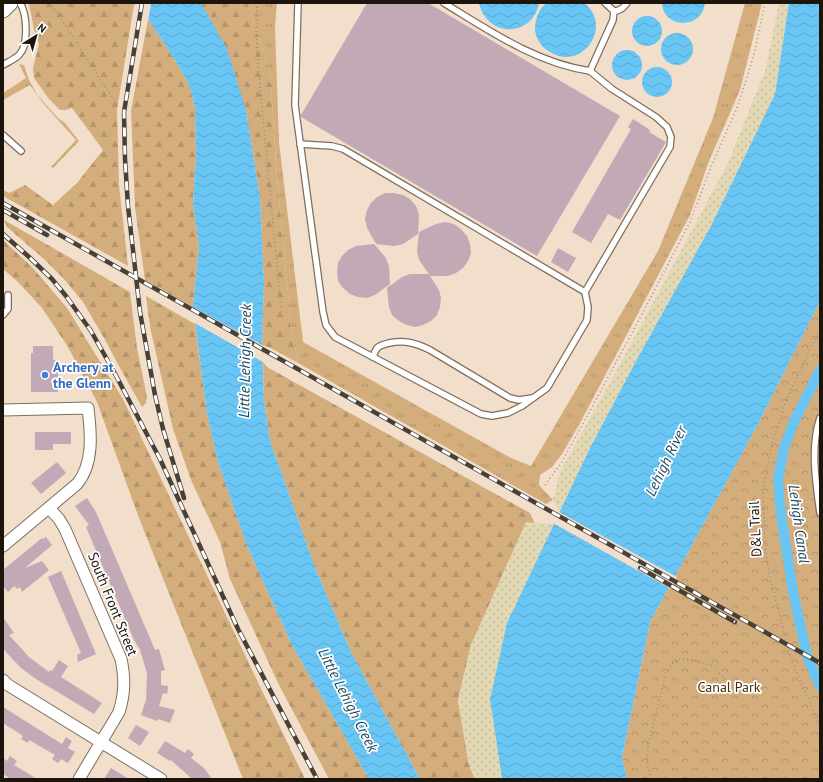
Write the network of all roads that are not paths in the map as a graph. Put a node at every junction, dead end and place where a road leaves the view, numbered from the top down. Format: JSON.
{"nodes":[{"id":1,"x":10,"y":3,"type":"edge"},
{"id":2,"x":20,"y":3,"type":"edge"},
{"id":3,"x":298,"y":3,"type":"edge"},
{"id":4,"x":444,"y":3,"type":"edge"},
{"id":5,"x":605,"y":3,"type":"edge"},
{"id":6,"x":627,"y":3,"type":"edge"},
{"id":7,"x":3,"y":10,"type":"edge"},
{"id":8,"x":614,"y":11,"type":"junction"},
{"id":9,"x":3,"y":65,"type":"edge"},
{"id":10,"x":590,"y":71,"type":"junction"},
{"id":11,"x":3,"y":136,"type":"edge"},
{"id":12,"x":300,"y":144,"type":"junction"},
{"id":13,"x":21,"y":151,"type":"dead end"},
{"id":14,"x":585,"y":292,"type":"junction"},
{"id":15,"x":8,"y":296,"type":"dead end"},
{"id":16,"x":3,"y":315,"type":"edge"},
{"id":17,"x":373,"y":357,"type":"junction"},
{"id":18,"x":534,"y":398,"type":"junction"},
{"id":19,"x":3,"y":410,"type":"edge"},
{"id":20,"x":820,"y":418,"type":"edge"},
{"id":21,"x":49,"y":508,"type":"junction"},
{"id":22,"x":820,"y":513,"type":"edge"},
{"id":23,"x":3,"y":546,"type":"edge"},
{"id":24,"x":3,"y":680,"type":"edge"},
{"id":25,"x":101,"y":743,"type":"junction"},
{"id":26,"x":79,"y":779,"type":"edge"},
{"id":27,"x":161,"y":779,"type":"edge"}],
"edges":[{"from":1,"to":7,"type":"main road"},
{"from":2,"to":9,"type":"lane"},
{"from":3,"to":12,"type":"lane"},
{"from":4,"to":10,"type":"lane"},
{"from":5,"to":8,"type":"lane"},
{"from":6,"to":8,"type":"lane"},
{"from":8,"to":10,"type":"lane"},
{"from":10,"to":14,"type":"lane"},
{"from":11,"to":13,"type":"lane"},
{"from":12,"to":14,"type":"lane"},
{"from":12,"to":17,"type":"lane"},
{"from":14,"to":18,"type":"lane"},
{"from":15,"to":16,"type":"lane"},
{"from":17,"to":18,"type":"lane"},
{"from":17,"to":18,"type":"lane"},
{"from":19,"to":21,"type":"street"},
{"from":20,"to":22,"type":"lane"},
{"from":21,"to":23,"type":"street"},
{"from":21,"to":25,"type":"street","name":"South Front Street"},
{"from":24,"to":25,"type":"street"},
{"from":25,"to":26,"type":"street","name":"South Front Street"},
{"from":25,"to":27,"type":"street"}]}
